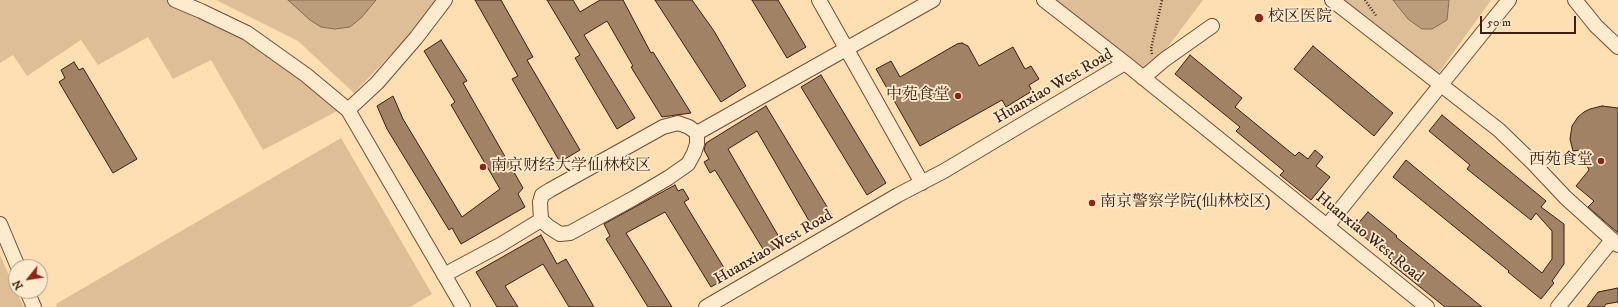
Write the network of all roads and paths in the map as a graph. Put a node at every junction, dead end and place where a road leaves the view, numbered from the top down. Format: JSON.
{"nodes":[{"id":1,"x":174,"y":0,"type":"edge"},
{"id":2,"x":445,"y":0,"type":"edge"},
{"id":3,"x":819,"y":0,"type":"edge"},
{"id":4,"x":933,"y":0,"type":"edge"},
{"id":5,"x":1044,"y":0,"type":"edge"},
{"id":6,"x":1162,"y":0,"type":"edge"},
{"id":7,"x":1332,"y":0,"type":"edge"},
{"id":8,"x":1365,"y":0,"type":"edge"},
{"id":9,"x":1509,"y":0,"type":"edge"},
{"id":10,"x":1575,"y":0,"type":"edge"},
{"id":11,"x":1378,"y":21,"type":"dead end"},
{"id":12,"x":1212,"y":26,"type":"dead end"},
{"id":13,"x":1618,"y":47,"type":"edge"},
{"id":14,"x":847,"y":48,"type":"junction"},
{"id":15,"x":1125,"y":64,"type":"junction"},
{"id":16,"x":1148,"y":73,"type":"junction"},
{"id":17,"x":1441,"y":84,"type":"junction"},
{"id":18,"x":348,"y":110,"type":"junction"},
{"id":19,"x":697,"y":133,"type":"junction"},
{"id":20,"x":922,"y":183,"type":"junction"},
{"id":21,"x":541,"y":220,"type":"junction"},
{"id":22,"x":0,"y":224,"type":"edge"},
{"id":23,"x":1327,"y":226,"type":"junction"},
{"id":24,"x":1615,"y":242,"type":"edge"},
{"id":25,"x":15,"y":259,"type":"edge"},
{"id":26,"x":444,"y":275,"type":"junction"},
{"id":27,"x":463,"y":307,"type":"edge"},
{"id":28,"x":706,"y":307,"type":"edge"},
{"id":29,"x":1427,"y":307,"type":"edge"},
{"id":30,"x":1558,"y":307,"type":"edge"}],
"edges":[{"from":1,"to":18,"type":"street"},
{"from":2,"to":18,"type":"street"},
{"from":3,"to":14,"type":"street"},
{"from":4,"to":14,"type":"street"},
{"from":5,"to":15,"type":"street"},
{"from":6,"to":16,"type":"path"},
{"from":7,"to":17,"type":"street"},
{"from":8,"to":11,"type":"path"},
{"from":9,"to":17,"type":"street"},
{"from":10,"to":13,"type":"street"},
{"from":12,"to":16,"type":"street"},
{"from":14,"to":19,"type":"street"},
{"from":14,"to":20,"type":"street"},
{"from":15,"to":16,"type":"street","name":"Huanxiao West Road"},
{"from":15,"to":20,"type":"street","name":"Huanxiao West Road"},
{"from":16,"to":23,"type":"street","name":"Huanxiao West Road"},
{"from":17,"to":23,"type":"street"},
{"from":17,"to":24,"type":"street"},
{"from":18,"to":26,"type":"street"},
{"from":19,"to":21,"type":"street"},
{"from":19,"to":21,"type":"street"},
{"from":20,"to":28,"type":"street","name":"Huanxiao West Road"},
{"from":21,"to":26,"type":"street"},
{"from":22,"to":25,"type":"street"},
{"from":23,"to":29,"type":"street","name":"Huanxiao West Road"},
{"from":24,"to":30,"type":"street"},
{"from":26,"to":27,"type":"street"}]}
